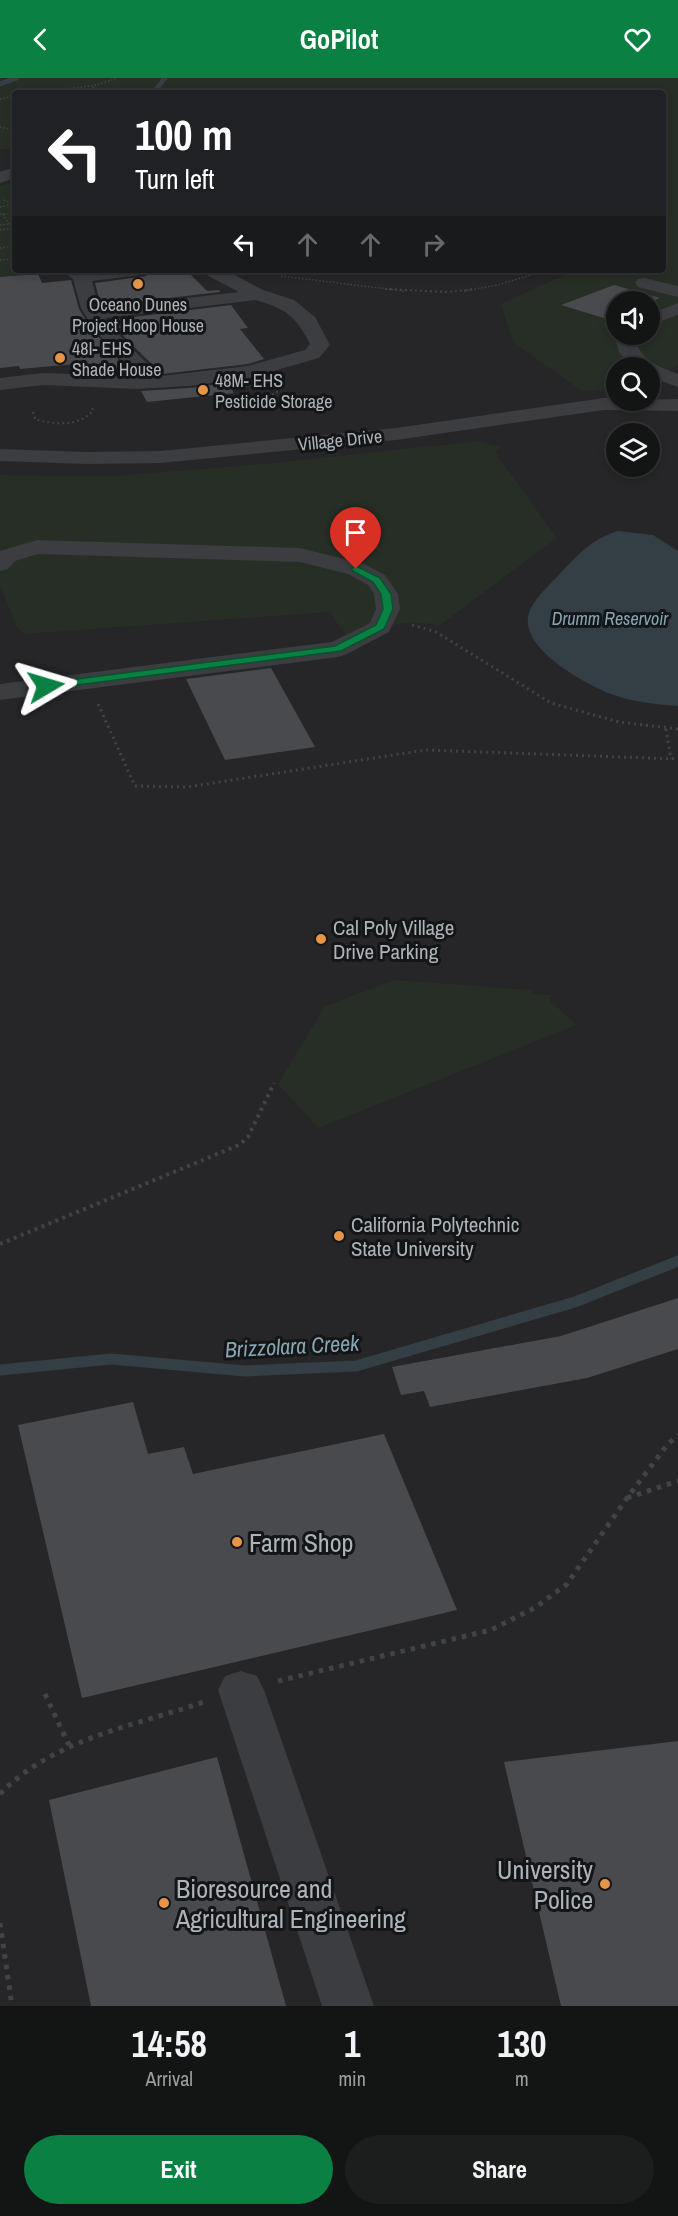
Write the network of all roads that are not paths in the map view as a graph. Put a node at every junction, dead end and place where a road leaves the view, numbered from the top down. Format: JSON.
{"nodes":[{"id":1,"x":76,"y":273,"type":"edge"},
{"id":2,"x":217,"y":273,"type":"edge"},
{"id":3,"x":644,"y":283,"type":"dead end"},
{"id":4,"x":678,"y":292,"type":"edge"},
{"id":5,"x":257,"y":294,"type":"junction"},
{"id":6,"x":678,"y":309,"type":"edge"},
{"id":7,"x":93,"y":314,"type":"junction"},
{"id":8,"x":660,"y":316,"type":"edge"},
{"id":9,"x":660,"y":374,"type":"edge"},
{"id":10,"x":678,"y":381,"type":"edge"},
{"id":11,"x":156,"y":382,"type":"junction"},
{"id":12,"x":0,"y":384,"type":"edge"},
{"id":13,"x":675,"y":399,"type":"edge"},
{"id":14,"x":0,"y":455,"type":"edge"},
{"id":15,"x":0,"y":564,"type":"edge"},
{"id":16,"x":1,"y":689,"type":"edge"},
{"id":17,"x":241,"y":1690,"type":"road end"},
{"id":18,"x":348,"y":2006,"type":"edge"}],
"edges":[{"from":1,"to":7,"type":"street"},
{"from":2,"to":5,"type":"street"},
{"from":3,"to":4,"type":"street"},
{"from":5,"to":7,"type":"street"},
{"from":5,"to":11,"type":"street"},
{"from":6,"to":8,"type":"street"},
{"from":7,"to":11,"type":"street"},
{"from":9,"to":10,"type":"street"},
{"from":11,"to":12,"type":"street"},
{"from":13,"to":14,"type":"street","name":"Village Drive"},
{"from":15,"to":16,"type":"street"},
{"from":17,"to":18,"type":"street"}]}
